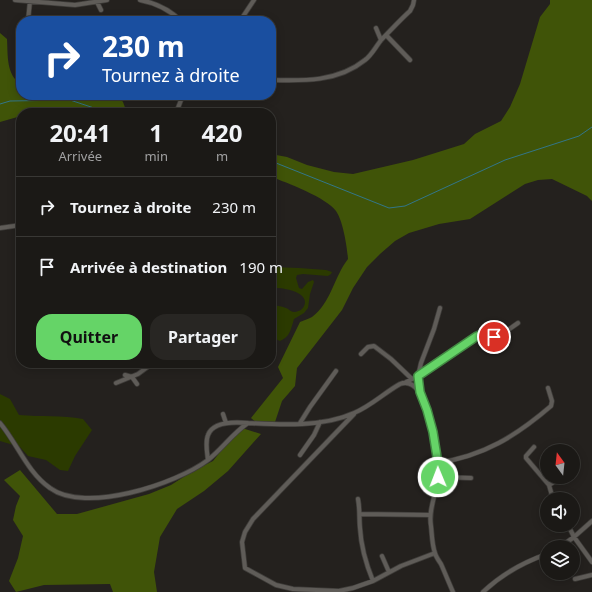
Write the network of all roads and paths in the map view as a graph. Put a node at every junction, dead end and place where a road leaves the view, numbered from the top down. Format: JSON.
{"nodes":[{"id":1,"x":15,"y":0,"type":"edge"},
{"id":2,"x":107,"y":0,"type":"edge"},
{"id":3,"x":140,"y":0,"type":"edge"},
{"id":4,"x":254,"y":0,"type":"edge"},
{"id":5,"x":414,"y":0,"type":"edge"},
{"id":6,"x":30,"y":1,"type":"junction"},
{"id":7,"x":98,"y":2,"type":"junction"},
{"id":8,"x":101,"y":10,"type":"dead end"},
{"id":9,"x":28,"y":16,"type":"edge"},
{"id":10,"x":176,"y":16,"type":"edge"},
{"id":11,"x":243,"y":16,"type":"edge"},
{"id":12,"x":376,"y":28,"type":"dead end"},
{"id":13,"x":386,"y":35,"type":"junction"},
{"id":14,"x":381,"y":40,"type":"junction"},
{"id":15,"x":410,"y":60,"type":"dead end"},
{"id":16,"x":276,"y":80,"type":"edge"},
{"id":17,"x":16,"y":226,"type":"edge"},
{"id":18,"x":0,"y":228,"type":"edge"},
{"id":19,"x":440,"y":308,"type":"dead end"},
{"id":20,"x":518,"y":323,"type":"dead end"},
{"id":21,"x":361,"y":354,"type":"dead end"},
{"id":22,"x":148,"y":368,"type":"edge"},
{"id":23,"x":336,"y":372,"type":"dead end"},
{"id":24,"x":125,"y":375,"type":"dead end"},
{"id":25,"x":418,"y":376,"type":"junction"},
{"id":26,"x":132,"y":377,"type":"junction"},
{"id":27,"x":412,"y":379,"type":"junction"},
{"id":28,"x":406,"y":382,"type":"junction"},
{"id":29,"x":116,"y":383,"type":"dead end"},
{"id":30,"x":137,"y":384,"type":"dead end"},
{"id":31,"x":548,"y":388,"type":"dead end"},
{"id":32,"x":420,"y":392,"type":"junction"},
{"id":33,"x":355,"y":413,"type":"junction"},
{"id":34,"x":223,"y":414,"type":"dead end"},
{"id":35,"x":320,"y":422,"type":"junction"},
{"id":36,"x":0,"y":423,"type":"edge"},
{"id":37,"x":226,"y":423,"type":"junction"},
{"id":38,"x":248,"y":423,"type":"junction"},
{"id":39,"x":300,"y":423,"type":"junction"},
{"id":40,"x":534,"y":447,"type":"dead end"},
{"id":41,"x":300,"y":455,"type":"dead end"},
{"id":42,"x":208,"y":460,"type":"junction"},
{"id":43,"x":437,"y":463,"type":"junction"},
{"id":44,"x":438,"y":477,"type":"junction"},
{"id":45,"x":471,"y":478,"type":"dead end"},
{"id":46,"x":549,"y":485,"type":"joint"},
{"id":47,"x":551,"y":492,"type":"edge"},
{"id":48,"x":358,"y":499,"type":"dead end"},
{"id":49,"x":360,"y":514,"type":"junction"},
{"id":50,"x":430,"y":515,"type":"junction"},
{"id":51,"x":592,"y":521,"type":"edge"},
{"id":52,"x":572,"y":532,"type":"edge"},
{"id":53,"x":574,"y":537,"type":"junction"},
{"id":54,"x":570,"y":540,"type":"edge"},
{"id":55,"x":434,"y":553,"type":"junction"},
{"id":56,"x":382,"y":556,"type":"dead end"},
{"id":57,"x":540,"y":557,"type":"edge"},
{"id":58,"x":592,"y":562,"type":"edge"},
{"id":59,"x":389,"y":572,"type":"junction"},
{"id":60,"x":592,"y":575,"type":"edge"},
{"id":61,"x":580,"y":578,"type":"edge"},
{"id":62,"x":373,"y":581,"type":"junction"},
{"id":63,"x":453,"y":592,"type":"edge"},
{"id":64,"x":483,"y":592,"type":"edge"}],
"edges":[{"from":1,"to":6,"type":"street"},
{"from":2,"to":7,"type":"street"},
{"from":3,"to":10,"type":"street"},
{"from":4,"to":11,"type":"street"},
{"from":5,"to":13,"type":"street"},
{"from":6,"to":7,"type":"street"},
{"from":6,"to":9,"type":"street"},
{"from":7,"to":8,"type":"street"},
{"from":12,"to":14,"type":"street"},
{"from":13,"to":14,"type":"street"},
{"from":13,"to":15,"type":"street"},
{"from":14,"to":16,"type":"street"},
{"from":17,"to":18,"type":"street"},
{"from":19,"to":25,"type":"street"},
{"from":20,"to":25,"type":"street"},
{"from":21,"to":27,"type":"street"},
{"from":22,"to":26,"type":"street"},
{"from":23,"to":39,"type":"street"},
{"from":24,"to":26,"type":"street"},
{"from":25,"to":27,"type":"street"},
{"from":25,"to":32,"type":"street"},
{"from":26,"to":29,"type":"street"},
{"from":26,"to":30,"type":"street"},
{"from":27,"to":28,"type":"street"},
{"from":28,"to":32,"type":"street"},
{"from":28,"to":33,"type":"street"},
{"from":31,"to":43,"type":"street"},
{"from":32,"to":43,"type":"street"},
{"from":33,"to":35,"type":"street"},
{"from":33,"to":62,"type":"street"},
{"from":34,"to":37,"type":"street"},
{"from":35,"to":39,"type":"street"},
{"from":35,"to":41,"type":"street"},
{"from":36,"to":42,"type":"street"},
{"from":37,"to":38,"type":"street"},
{"from":37,"to":42,"type":"street"},
{"from":38,"to":39,"type":"street"},
{"from":38,"to":42,"type":"street"},
{"from":40,"to":46,"type":"street"},
{"from":43,"to":44,"type":"street"},
{"from":44,"to":45,"type":"street"},
{"from":44,"to":50,"type":"street"},
{"from":46,"to":47,"type":"street"},
{"from":48,"to":49,"type":"street"},
{"from":49,"to":50,"type":"street"},
{"from":49,"to":62,"type":"street"},
{"from":50,"to":55,"type":"street"},
{"from":51,"to":53,"type":"street"},
{"from":52,"to":53,"type":"street"},
{"from":53,"to":54,"type":"street"},
{"from":53,"to":58,"type":"street"},
{"from":55,"to":59,"type":"street"},
{"from":55,"to":63,"type":"street"},
{"from":56,"to":59,"type":"street"},
{"from":57,"to":64,"type":"street"},
{"from":59,"to":62,"type":"street"},
{"from":60,"to":61,"type":"street"}]}
